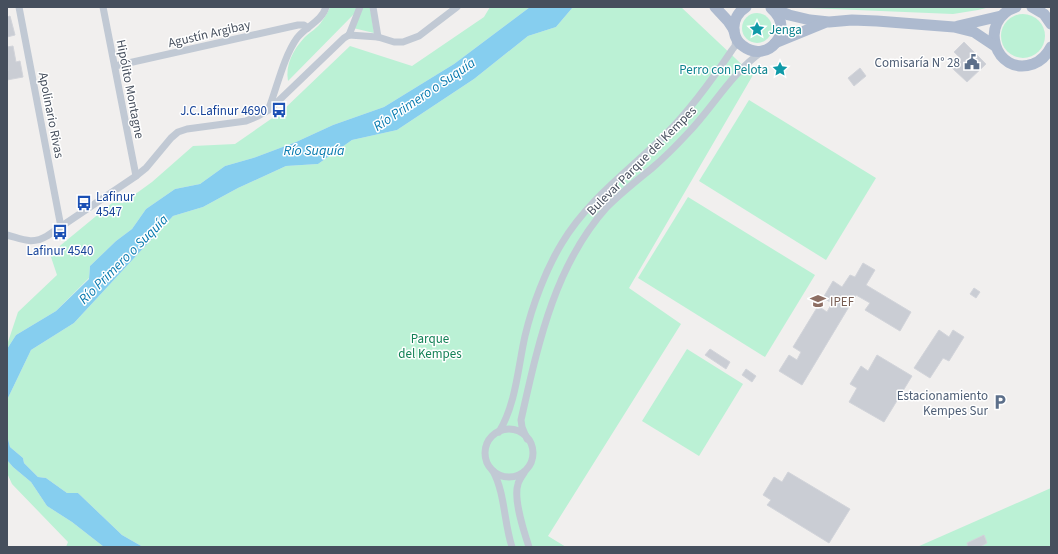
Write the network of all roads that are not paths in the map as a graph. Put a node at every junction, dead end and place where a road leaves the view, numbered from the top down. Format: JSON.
{"nodes":[{"id":1,"x":19,"y":7,"type":"edge"},
{"id":2,"x":103,"y":7,"type":"edge"},
{"id":3,"x":326,"y":7,"type":"edge"},
{"id":4,"x":360,"y":7,"type":"edge"},
{"id":5,"x":373,"y":7,"type":"edge"},
{"id":6,"x":457,"y":7,"type":"edge"},
{"id":7,"x":715,"y":7,"type":"edge"},
{"id":8,"x":746,"y":7,"type":"edge"},
{"id":9,"x":1016,"y":7,"type":"edge"},
{"id":10,"x":1032,"y":7,"type":"edge"},
{"id":11,"x":770,"y":8,"type":"edge"},
{"id":12,"x":1001,"y":16,"type":"junction"},
{"id":13,"x":828,"y":22,"type":"junction"},
{"id":14,"x":1051,"y":24,"type":"edge"},
{"id":15,"x":954,"y":27,"type":"junction"},
{"id":16,"x":308,"y":28,"type":"junction"},
{"id":17,"x":735,"y":34,"type":"junction"},
{"id":18,"x":349,"y":35,"type":"junction"},
{"id":19,"x":378,"y":37,"type":"junction"},
{"id":20,"x":775,"y":43,"type":"junction"},
{"id":21,"x":995,"y":46,"type":"junction"},
{"id":22,"x":1051,"y":47,"type":"edge"},
{"id":23,"x":764,"y":50,"type":"junction"},
{"id":24,"x":1047,"y":58,"type":"edge"},
{"id":25,"x":115,"y":66,"type":"junction"},
{"id":26,"x":269,"y":110,"type":"junction"},
{"id":27,"x":136,"y":176,"type":"junction"},
{"id":28,"x":61,"y":227,"type":"junction"},
{"id":29,"x":7,"y":235,"type":"edge"},
{"id":30,"x":499,"y":432,"type":"junction"},
{"id":31,"x":527,"y":438,"type":"junction"},
{"id":32,"x":493,"y":471,"type":"junction"},
{"id":33,"x":525,"y":471,"type":"junction"},
{"id":34,"x":512,"y":547,"type":"edge"},
{"id":35,"x":529,"y":547,"type":"edge"}],
"edges":[{"from":1,"to":28,"type":"street","name":"Apolinario Rivas"},
{"from":2,"to":25,"type":"street","name":"Hipólito Montagne"},
{"from":3,"to":16,"type":"street"},
{"from":4,"to":18,"type":"street"},
{"from":5,"to":19,"type":"street"},
{"from":6,"to":19,"type":"street"},
{"from":7,"to":17,"type":"main road"},
{"from":8,"to":17,"type":"main road"},
{"from":9,"to":12,"type":"main road"},
{"from":10,"to":14,"type":"main road"},
{"from":11,"to":13,"type":"main road"},
{"from":11,"to":20,"type":"main road"},
{"from":12,"to":15,"type":"main road"},
{"from":12,"to":21,"type":"main road"},
{"from":13,"to":15,"type":"main road"},
{"from":13,"to":20,"type":"main road"},
{"from":15,"to":21,"type":"main road"},
{"from":16,"to":25,"type":"street","name":"Agustín Argibay"},
{"from":16,"to":26,"type":"street"},
{"from":17,"to":23,"type":"main road"},
{"from":17,"to":30,"type":"street","name":"Bulevar Parque del Kempes"},
{"from":18,"to":19,"type":"street"},
{"from":18,"to":26,"type":"street"},
{"from":20,"to":23,"type":"main road"},
{"from":21,"to":24,"type":"main road"},
{"from":22,"to":24,"type":"main road"},
{"from":23,"to":31,"type":"street","name":"Bulevar Parque del Kempes"},
{"from":25,"to":27,"type":"street","name":"Hipólito Montagne"},
{"from":26,"to":27,"type":"street"},
{"from":27,"to":28,"type":"street"},
{"from":28,"to":29,"type":"street"},
{"from":30,"to":31,"type":"street"},
{"from":30,"to":32,"type":"street"},
{"from":31,"to":33,"type":"street"},
{"from":32,"to":33,"type":"street"},
{"from":32,"to":34,"type":"street"},
{"from":33,"to":35,"type":"street"}]}
